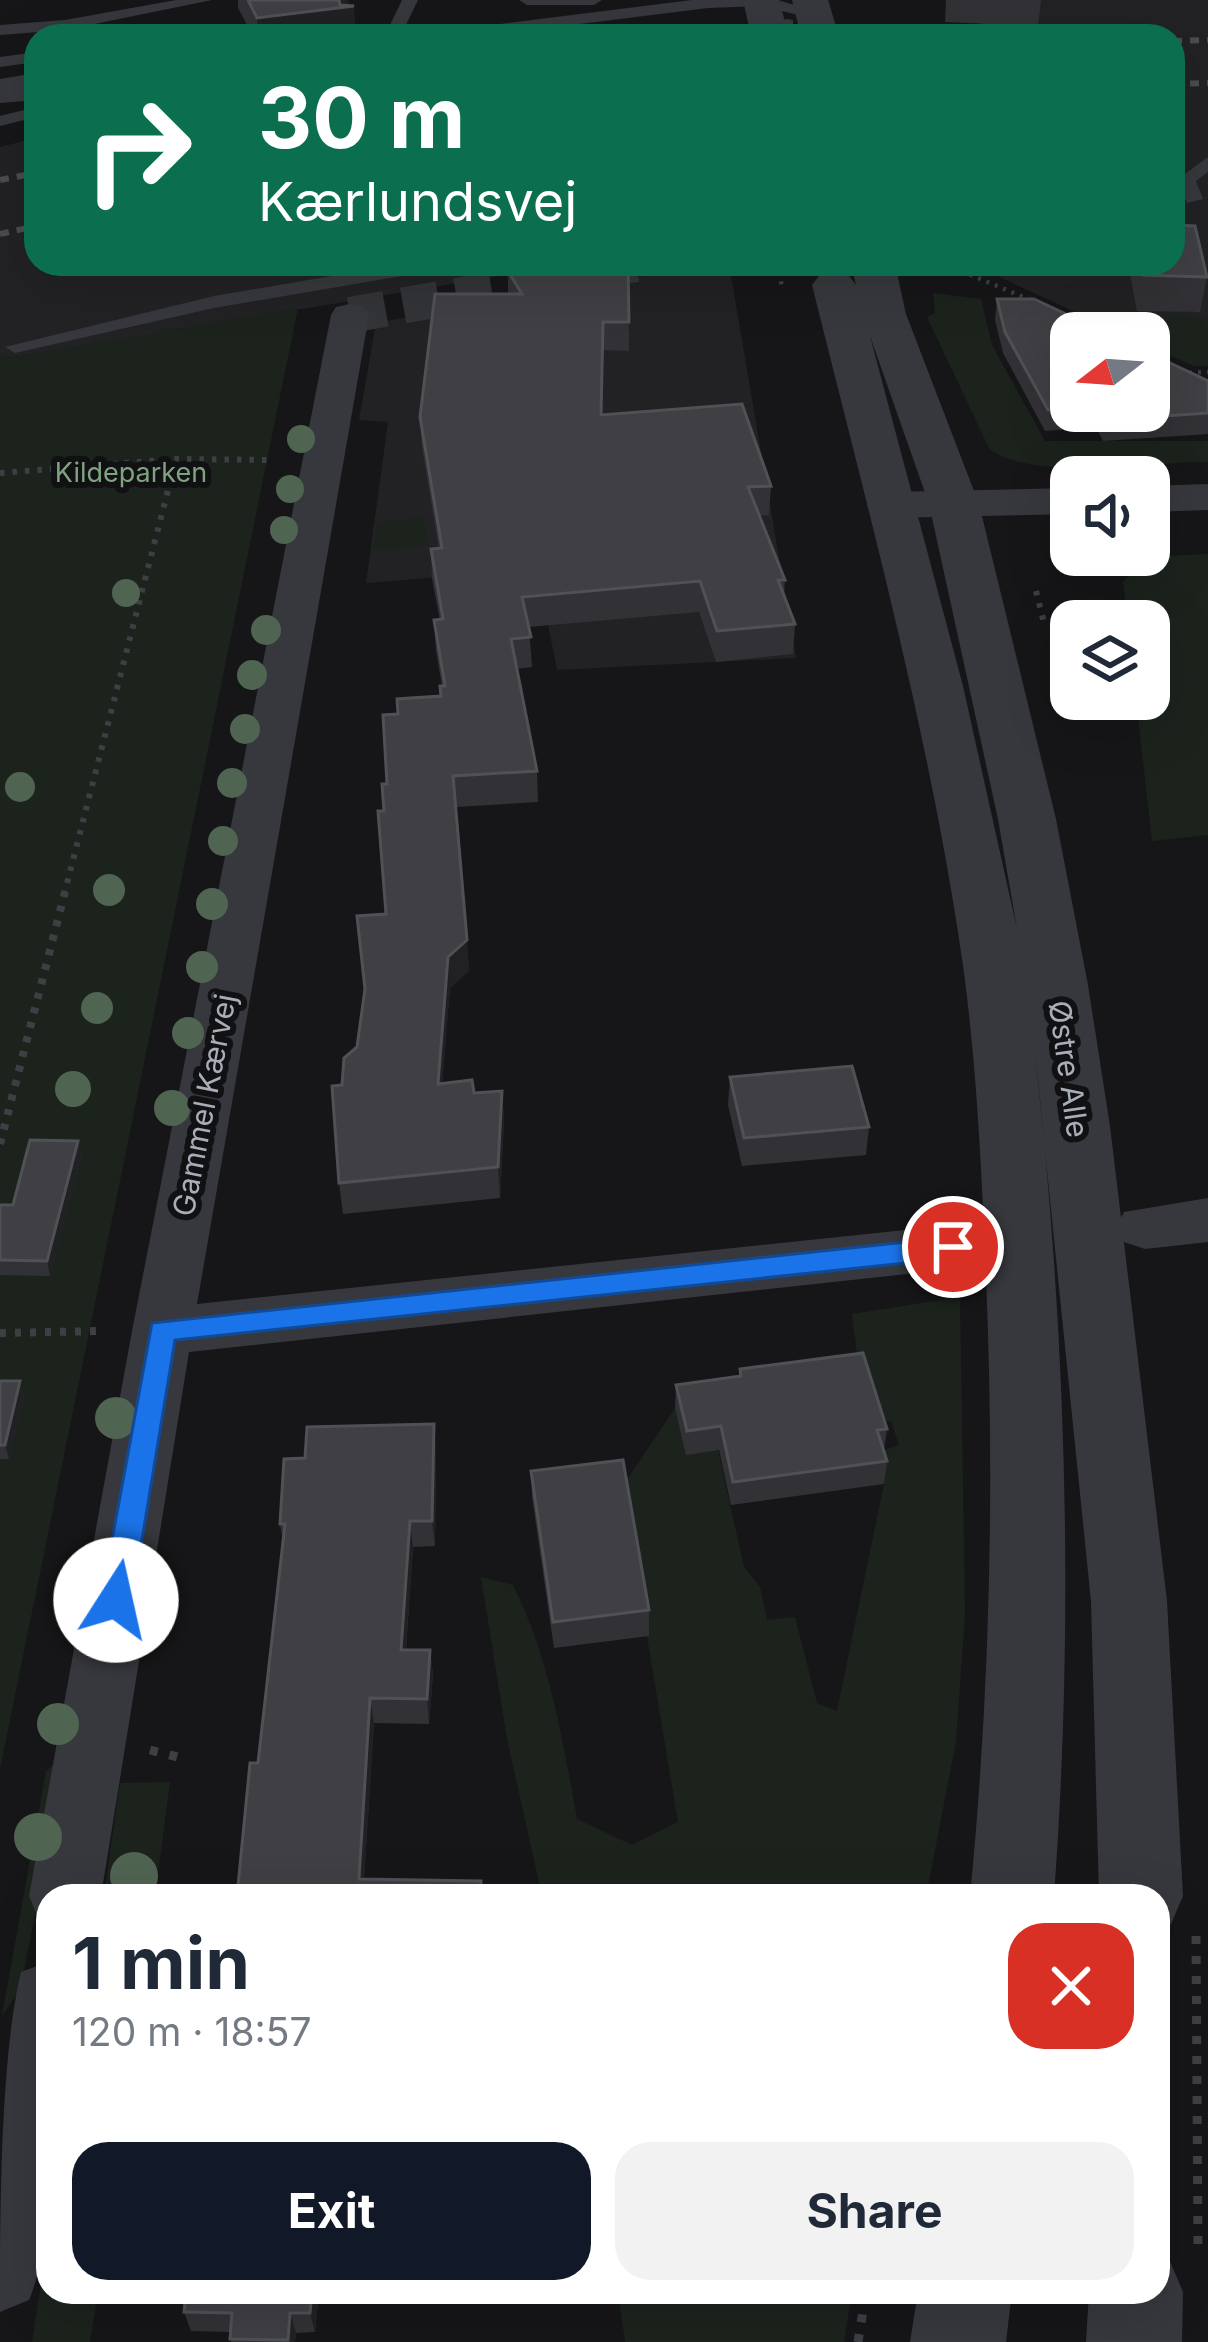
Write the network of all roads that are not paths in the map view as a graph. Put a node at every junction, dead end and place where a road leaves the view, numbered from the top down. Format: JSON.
{"nodes":[{"id":1,"x":204,"y":0,"type":"edge"},
{"id":2,"x":526,"y":0,"type":"edge"},
{"id":3,"x":594,"y":0,"type":"edge"},
{"id":4,"x":23,"y":8,"type":"dead end"},
{"id":5,"x":765,"y":17,"type":"edge"},
{"id":6,"x":815,"y":17,"type":"edge"},
{"id":7,"x":0,"y":19,"type":"edge"},
{"id":8,"x":63,"y":24,"type":"edge"},
{"id":9,"x":540,"y":24,"type":"edge"},
{"id":10,"x":717,"y":24,"type":"edge"},
{"id":11,"x":731,"y":24,"type":"edge"},
{"id":12,"x":1208,"y":164,"type":"edge"},
{"id":13,"x":1201,"y":199,"type":"edge"},
{"id":14,"x":367,"y":276,"type":"edge"},
{"id":15,"x":842,"y":276,"type":"edge"},
{"id":16,"x":866,"y":298,"type":"edge"},
{"id":17,"x":350,"y":315,"type":"dead end"},
{"id":18,"x":15,"y":347,"type":"dead end"},
{"id":19,"x":1208,"y":497,"type":"edge"},
{"id":20,"x":1170,"y":498,"type":"edge"},
{"id":21,"x":1050,"y":501,"type":"edge"},
{"id":22,"x":954,"y":503,"type":"junction"},
{"id":23,"x":888,"y":505,"type":"junction"},
{"id":24,"x":1208,"y":1220,"type":"edge"},
{"id":25,"x":1145,"y":1227,"type":"dead end"},
{"id":26,"x":953,"y":1247,"type":"dead end"},
{"id":27,"x":162,"y":1330,"type":"junction"},
{"id":28,"x":67,"y":1884,"type":"edge"},
{"id":29,"x":1013,"y":1884,"type":"edge"},
{"id":30,"x":1141,"y":1884,"type":"edge"},
{"id":31,"x":36,"y":2030,"type":"edge"},
{"id":32,"x":17,"y":2081,"type":"edge"},
{"id":33,"x":0,"y":2271,"type":"edge"},
{"id":34,"x":963,"y":2304,"type":"edge"},
{"id":35,"x":1136,"y":2304,"type":"edge"},
{"id":36,"x":958,"y":2342,"type":"edge"},
{"id":37,"x":1134,"y":2342,"type":"edge"}],
"edges":[{"from":1,"to":8,"type":"lane"},
{"from":2,"to":3,"type":"lane"},
{"from":4,"to":8,"type":"lane"},
{"from":5,"to":6,"type":"lane"},
{"from":5,"to":6,"type":"lane"},
{"from":5,"to":9,"type":"lane"},
{"from":5,"to":10,"type":"lane"},
{"from":5,"to":11,"type":"lane"},
{"from":7,"to":8,"type":"lane"},
{"from":12,"to":13,"type":"lane"},
{"from":14,"to":18,"type":"lane"},
{"from":15,"to":16,"type":"street","name":"Østre Alle"},
{"from":16,"to":22,"type":"street","name":"Østre Alle"},
{"from":16,"to":23,"type":"street","name":"Østre Alle"},
{"from":17,"to":27,"type":"street","name":"Gammel Kærvej"},
{"from":19,"to":20,"type":"street"},
{"from":21,"to":22,"type":"street"},
{"from":22,"to":23,"type":"street"},
{"from":22,"to":30,"type":"street","name":"Østre Alle"},
{"from":23,"to":29,"type":"street","name":"Østre Alle"},
{"from":24,"to":25,"type":"street"},
{"from":26,"to":27,"type":"street"},
{"from":27,"to":28,"type":"street","name":"Gammel Kærvej"},
{"from":31,"to":32,"type":"street"},
{"from":32,"to":33,"type":"street"},
{"from":34,"to":36,"type":"street"},
{"from":35,"to":37,"type":"street"}]}
